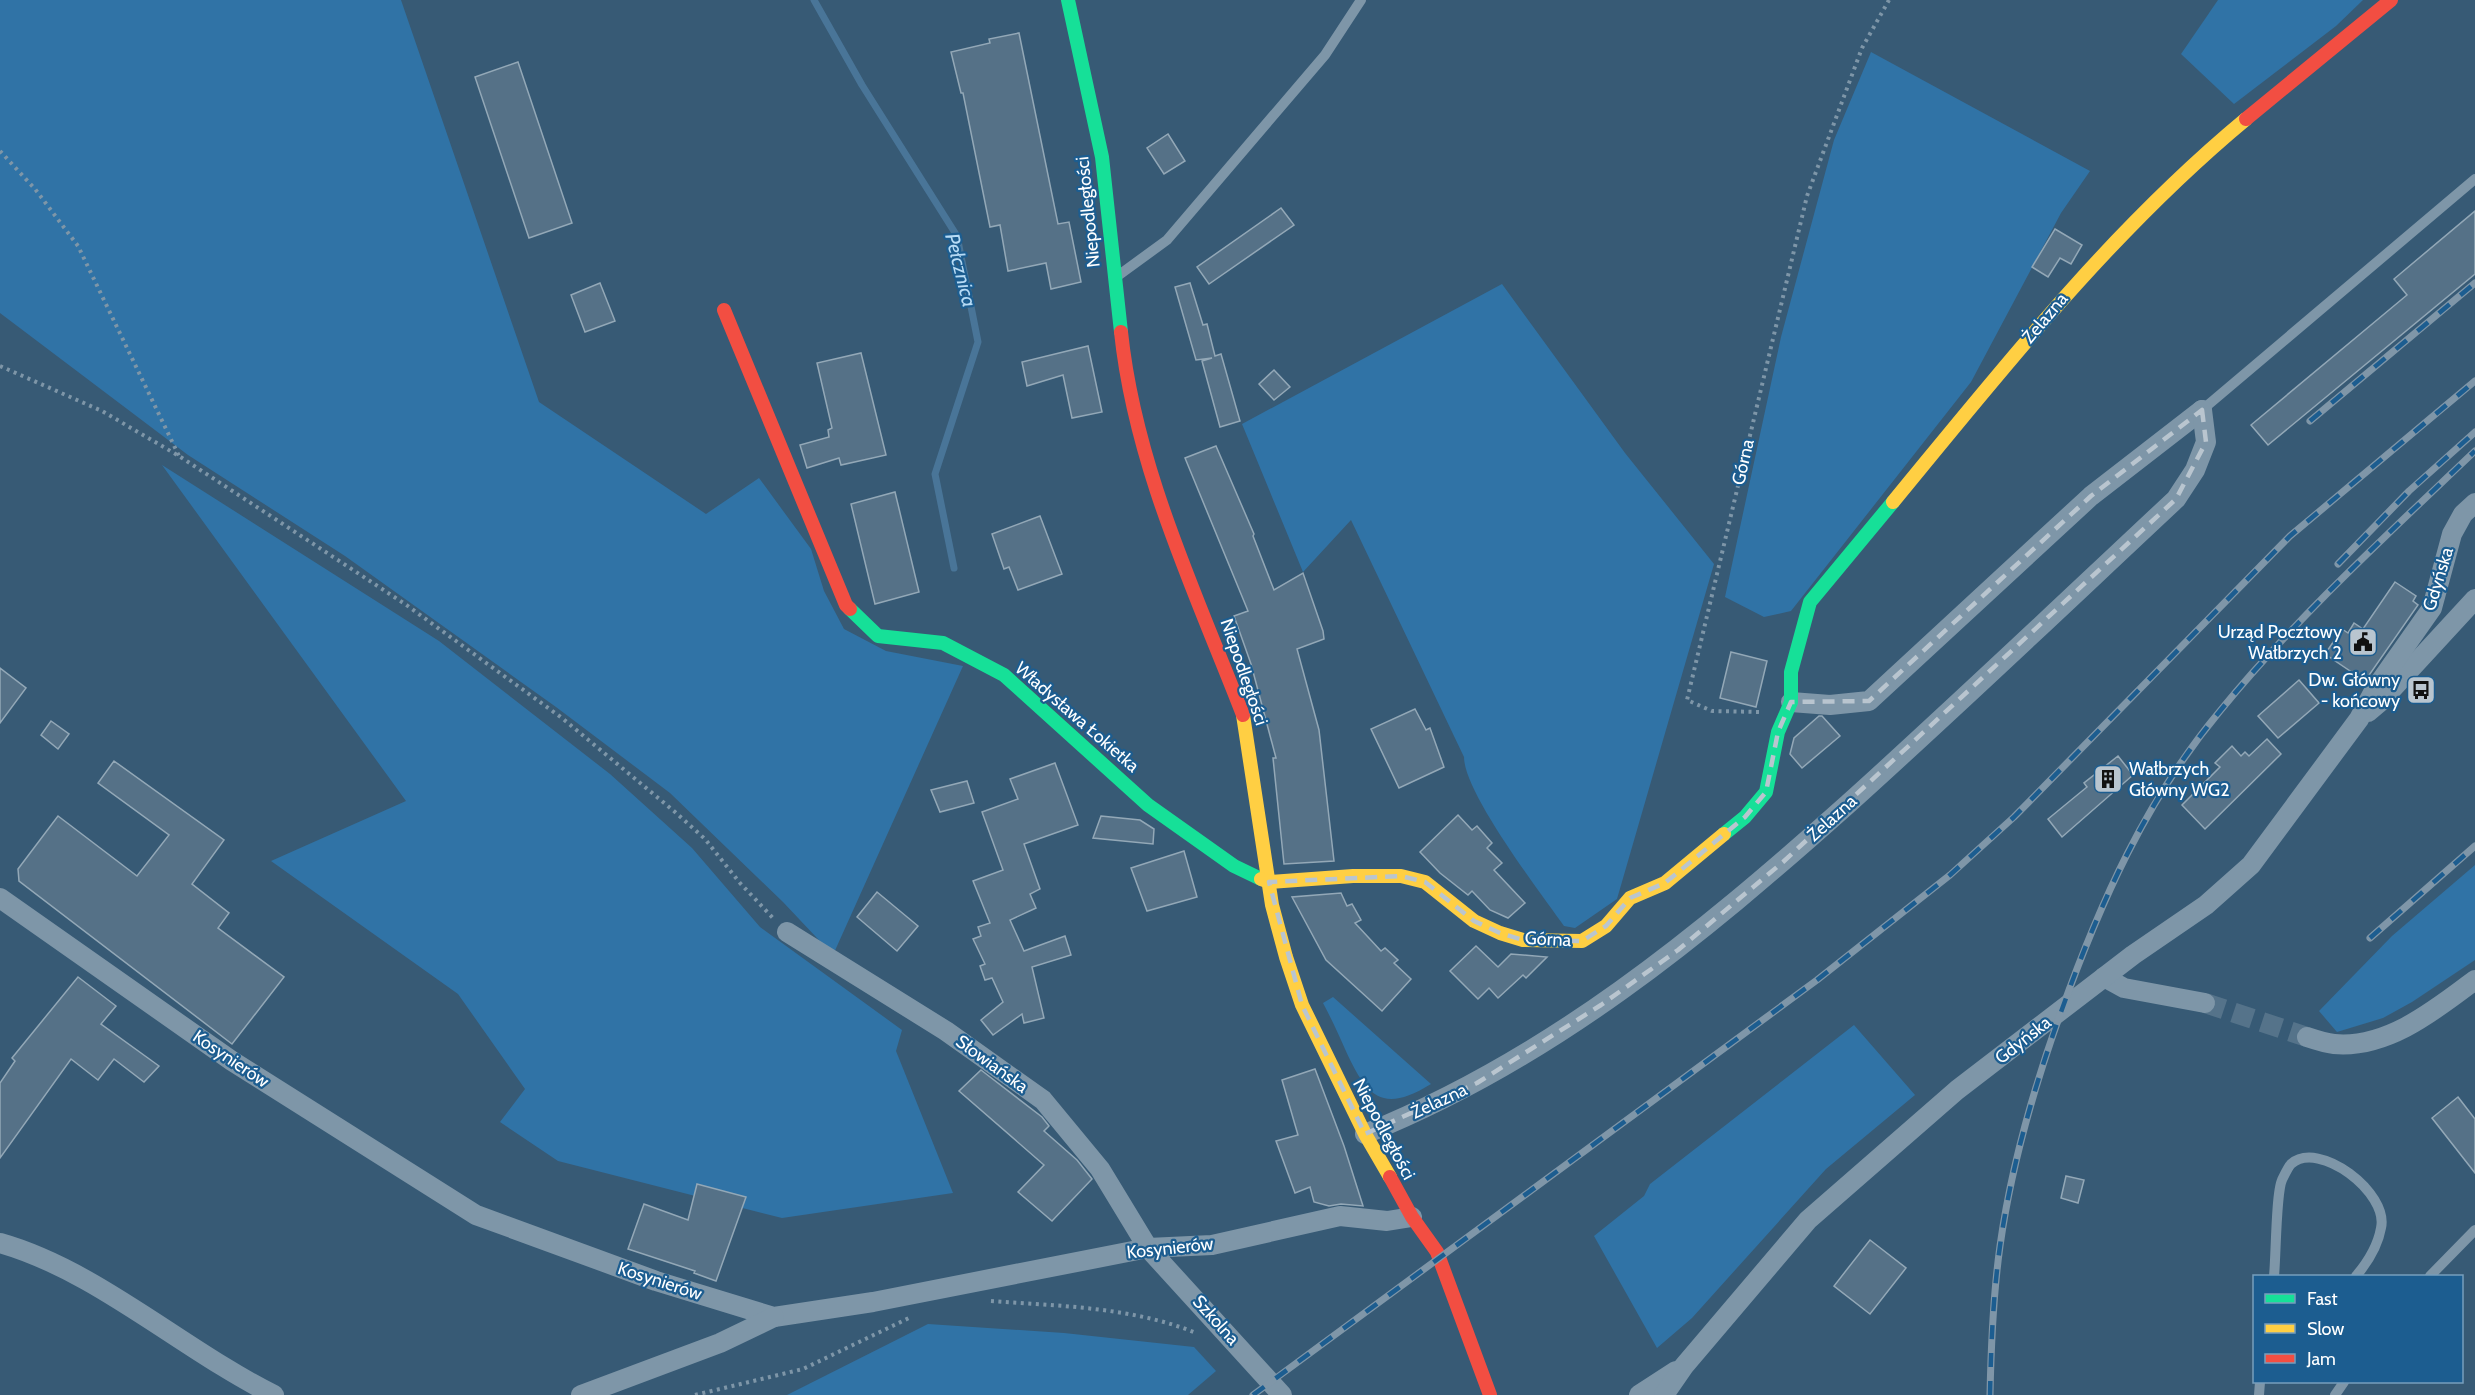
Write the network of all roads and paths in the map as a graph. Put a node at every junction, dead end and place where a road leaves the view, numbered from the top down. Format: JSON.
{"nodes":[{"id":1,"x":1068,"y":0,"type":"edge"},
{"id":2,"x":1360,"y":0,"type":"edge"},
{"id":3,"x":1889,"y":0,"type":"edge"},
{"id":4,"x":2391,"y":0,"type":"edge"},
{"id":5,"x":0,"y":151,"type":"edge"},
{"id":6,"x":2475,"y":180,"type":"edge"},
{"id":7,"x":1113,"y":279,"type":"junction"},
{"id":8,"x":724,"y":310,"type":"dead end"},
{"id":9,"x":0,"y":366,"type":"edge"},
{"id":10,"x":2202,"y":410,"type":"junction"},
{"id":11,"x":179,"y":456,"type":"junction"},
{"id":12,"x":2475,"y":503,"type":"edge"},
{"id":13,"x":2475,"y":599,"type":"edge"},
{"id":14,"x":1791,"y":702,"type":"junction"},
{"id":15,"x":2361,"y":717,"type":"junction"},
{"id":16,"x":1269,"y":882,"type":"junction"},
{"id":17,"x":0,"y":898,"type":"edge"},
{"id":18,"x":787,"y":932,"type":"joint"},
{"id":19,"x":2104,"y":977,"type":"junction"},
{"id":20,"x":2475,"y":980,"type":"edge"},
{"id":21,"x":2205,"y":1004,"type":"tunnel mouth"},
{"id":22,"x":2307,"y":1037,"type":"tunnel mouth"},
{"id":23,"x":1365,"y":1134,"type":"junction"},
{"id":24,"x":1412,"y":1217,"type":"junction"},
{"id":25,"x":2474,"y":1236,"type":"edge"},
{"id":26,"x":0,"y":1243,"type":"edge"},
{"id":27,"x":1148,"y":1248,"type":"junction"},
{"id":28,"x":2274,"y":1275,"type":"edge"},
{"id":29,"x":2357,"y":1275,"type":"edge"},
{"id":30,"x":2431,"y":1275,"type":"edge"},
{"id":31,"x":985,"y":1301,"type":"dead end"},
{"id":32,"x":919,"y":1313,"type":"dead end"},
{"id":33,"x":774,"y":1317,"type":"junction"},
{"id":34,"x":1204,"y":1336,"type":"dead end"},
{"id":35,"x":1684,"y":1366,"type":"junction"},
{"id":36,"x":274,"y":1395,"type":"edge"},
{"id":37,"x":581,"y":1395,"type":"edge"},
{"id":38,"x":695,"y":1395,"type":"edge"},
{"id":39,"x":1282,"y":1395,"type":"edge"},
{"id":40,"x":1490,"y":1395,"type":"edge"},
{"id":41,"x":1640,"y":1395,"type":"edge"},
{"id":42,"x":1664,"y":1395,"type":"edge"}],
"edges":[{"from":1,"to":7,"type":"street","name":"Niepodległości"},
{"from":2,"to":7,"type":"lane"},
{"from":3,"to":14,"type":"path","name":"Górna"},
{"from":4,"to":14,"type":"street","name":"Żelazna"},
{"from":5,"to":11,"type":"path"},
{"from":6,"to":10,"type":"lane"},
{"from":7,"to":16,"type":"street","name":"Niepodległości"},
{"from":8,"to":16,"type":"street","name":"Władysława Łokietka"},
{"from":9,"to":11,"type":"path"},
{"from":10,"to":14,"type":"street"},
{"from":10,"to":23,"type":"street","name":"Żelazna"},
{"from":11,"to":18,"type":"path"},
{"from":12,"to":15,"type":"street","name":"Gdyńska"},
{"from":13,"to":15,"type":"street","name":"Gdyńska"},
{"from":14,"to":16,"type":"street","name":"Górna"},
{"from":15,"to":19,"type":"street","name":"Gdyńska"},
{"from":16,"to":23,"type":"street","name":"Niepodległości"},
{"from":17,"to":33,"type":"street","name":"Kosynierów"},
{"from":18,"to":27,"type":"street","name":"Słowiańska"},
{"from":19,"to":21,"type":"street"},
{"from":19,"to":35,"type":"street","name":"Gdyńska"},
{"from":20,"to":22,"type":"street"},
{"from":23,"to":24,"type":"street","name":"Niepodległości"},
{"from":24,"to":27,"type":"street","name":"Kosynierów"},
{"from":24,"to":40,"type":"street","name":"Niepodległości"},
{"from":25,"to":30,"type":"lane"},
{"from":26,"to":36,"type":"street"},
{"from":27,"to":33,"type":"street","name":"Kosynierów"},
{"from":27,"to":39,"type":"street","name":"Szkolna"},
{"from":28,"to":29,"type":"lane"},
{"from":31,"to":34,"type":"path"},
{"from":32,"to":38,"type":"path"},
{"from":33,"to":37,"type":"street"},
{"from":35,"to":41,"type":"street","name":"Gdyńska"},
{"from":35,"to":42,"type":"street","name":"Gdyńska"}]}
